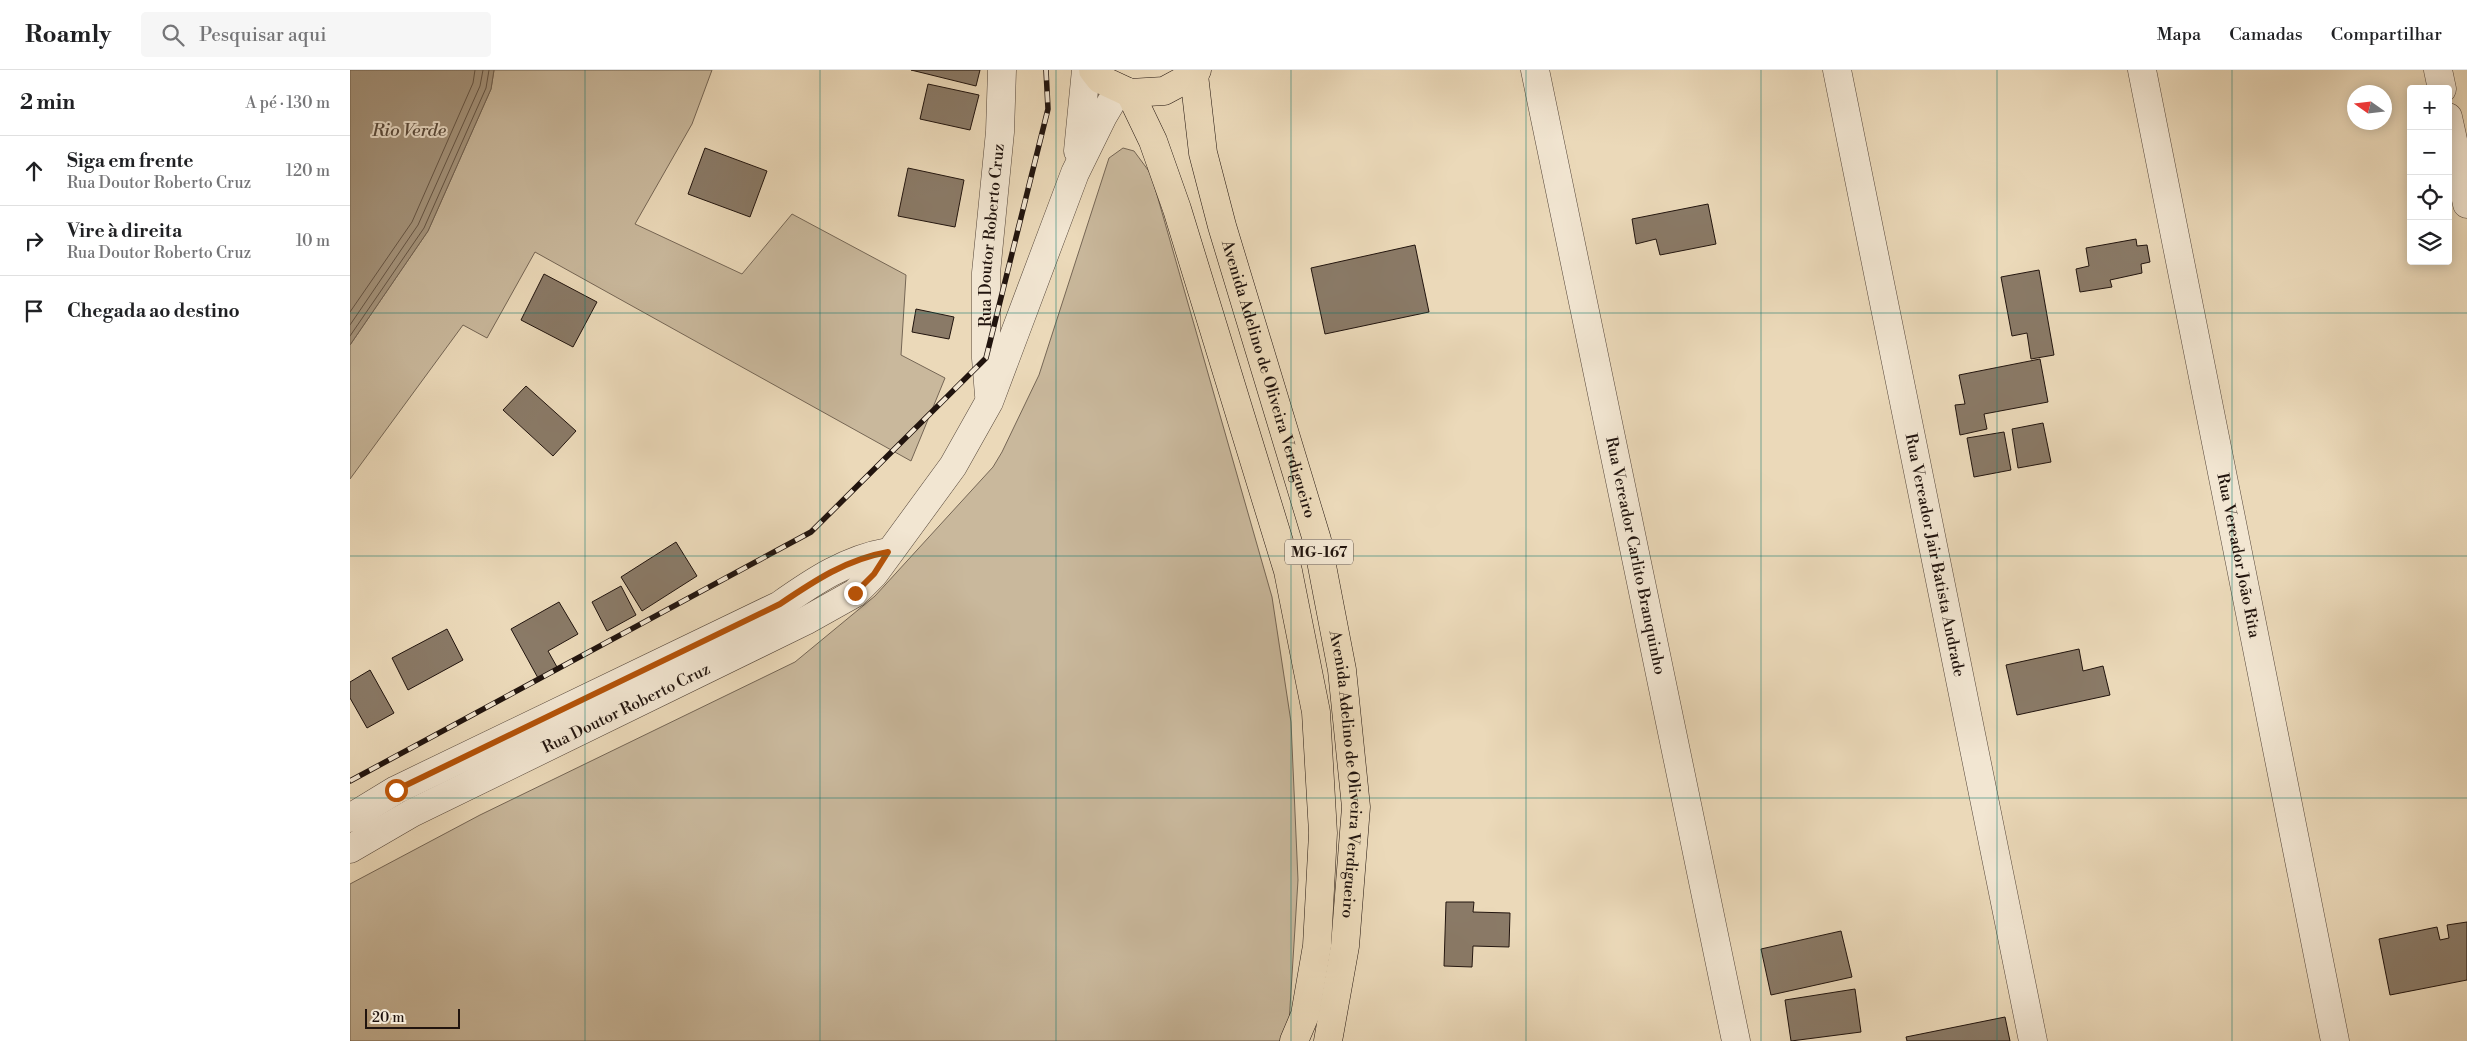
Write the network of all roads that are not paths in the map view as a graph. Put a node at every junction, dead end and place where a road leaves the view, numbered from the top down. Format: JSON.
{"nodes":[{"id":1,"x":1002,"y":70,"type":"edge"},
{"id":2,"x":1086,"y":70,"type":"edge"},
{"id":3,"x":1092,"y":70,"type":"edge"},
{"id":4,"x":1535,"y":70,"type":"edge"},
{"id":5,"x":1836,"y":70,"type":"edge"},
{"id":6,"x":2142,"y":70,"type":"edge"},
{"id":7,"x":2438,"y":70,"type":"edge"},
{"id":8,"x":1196,"y":72,"type":"edge"},
{"id":9,"x":2441,"y":85,"type":"edge"},
{"id":10,"x":1125,"y":91,"type":"junction"},
{"id":11,"x":2451,"y":130,"type":"edge"},
{"id":12,"x":1075,"y":172,"type":"junction"},
{"id":13,"x":2467,"y":204,"type":"edge"},
{"id":14,"x":989,"y":402,"type":"junction"},
{"id":15,"x":888,"y":552,"type":"junction"},
{"id":16,"x":350,"y":818,"type":"edge"},
{"id":17,"x":350,"y":849,"type":"edge"},
{"id":18,"x":1294,"y":1041,"type":"edge"},
{"id":19,"x":1328,"y":1041,"type":"edge"},
{"id":20,"x":1736,"y":1041,"type":"edge"},
{"id":21,"x":2033,"y":1041,"type":"edge"},
{"id":22,"x":2335,"y":1041,"type":"edge"}],
"edges":[{"from":1,"to":14,"type":"street","name":"Rua Doutor Roberto Cruz"},
{"from":2,"to":12,"type":"street","name":"Rua Doutor Roberto Cruz"},
{"from":3,"to":10,"type":"main road"},
{"from":4,"to":20,"type":"street","name":"Rua Vereador Carlito Branquinho"},
{"from":5,"to":21,"type":"street","name":"Rua Vereador Jair Batista Andrade"},
{"from":6,"to":22,"type":"street","name":"Rua Vereador João Rita"},
{"from":7,"to":9,"type":"street"},
{"from":8,"to":10,"type":"main road"},
{"from":8,"to":19,"type":"main road","name":"Avenida Adelino de Oliveira Verdigueiro","number":"MG-167"},
{"from":10,"to":12,"type":"street","name":"Rua Doutor Roberto Cruz"},
{"from":10,"to":18,"type":"main road","name":"Avenida Adelino de Oliveira Verdigueiro","number":"MG-167"},
{"from":11,"to":13,"type":"street"},
{"from":12,"to":14,"type":"street","name":"Rua Doutor Roberto Cruz"},
{"from":14,"to":15,"type":"street","name":"Rua Doutor Roberto Cruz"},
{"from":15,"to":16,"type":"street","name":"Rua Doutor Roberto Cruz"},
{"from":15,"to":17,"type":"street","name":"Rua Doutor Roberto Cruz"}]}
